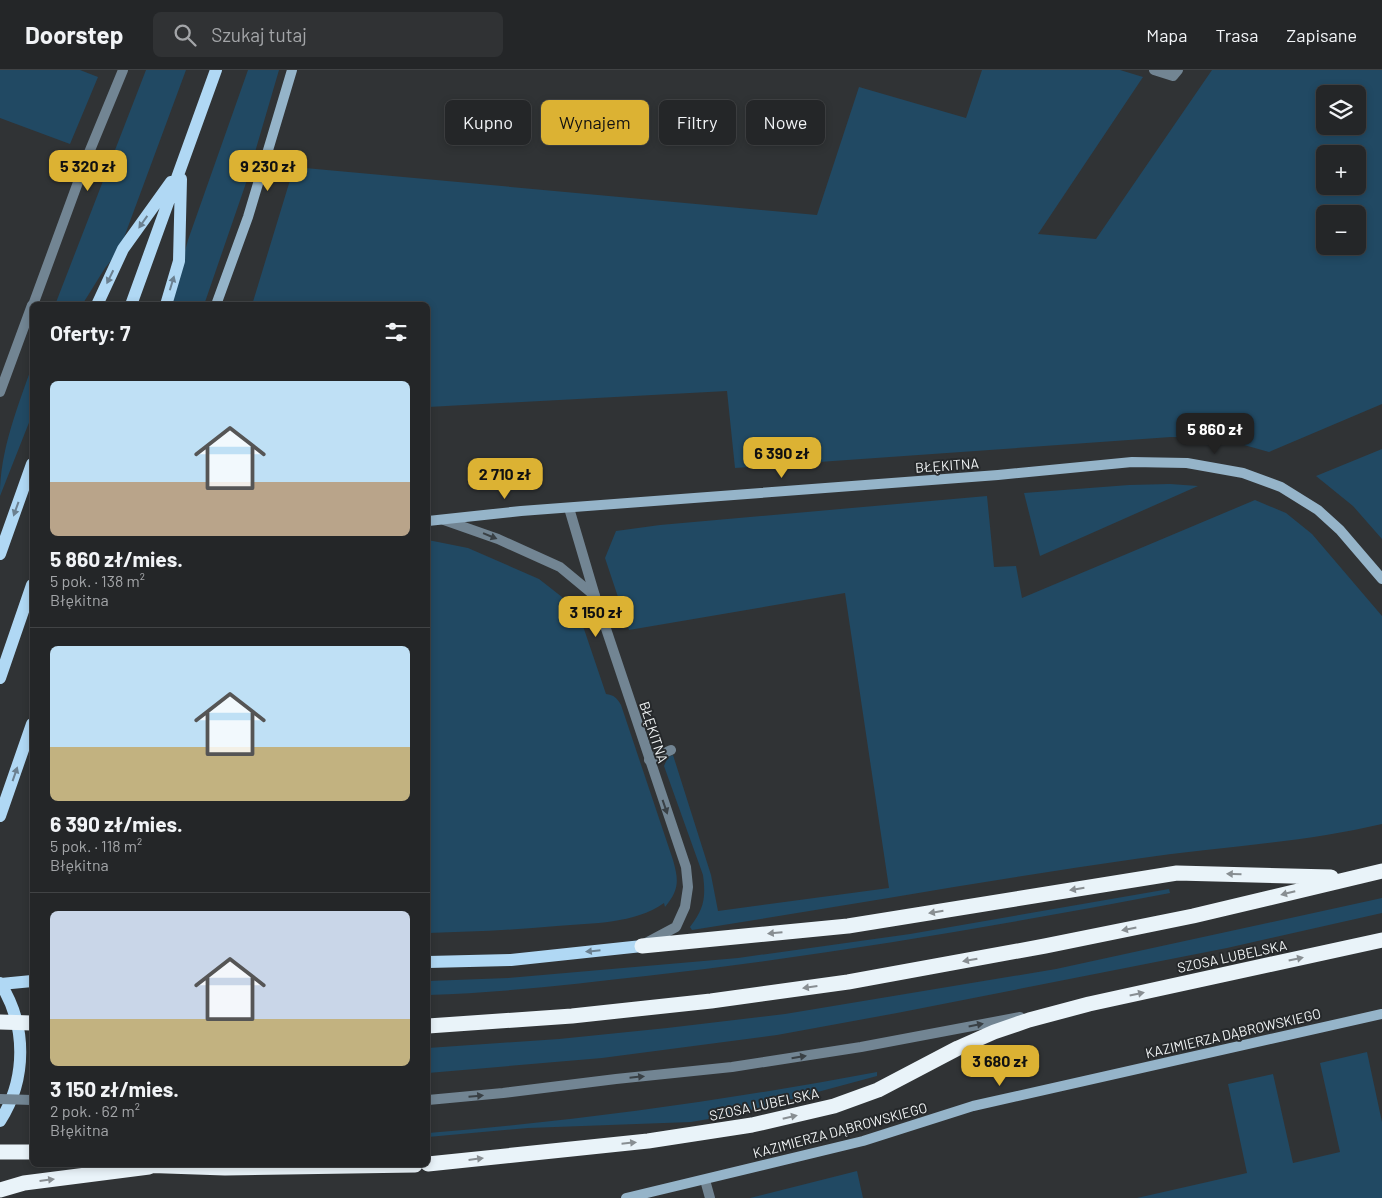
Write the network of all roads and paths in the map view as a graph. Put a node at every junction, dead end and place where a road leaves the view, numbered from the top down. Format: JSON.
{"nodes":[{"id":1,"x":123,"y":70,"type":"edge"},
{"id":2,"x":216,"y":70,"type":"edge"},
{"id":3,"x":292,"y":70,"type":"edge"},
{"id":4,"x":1154,"y":70,"type":"edge"},
{"id":5,"x":1176,"y":73,"type":"edge"},
{"id":6,"x":181,"y":168,"type":"junction"},
{"id":7,"x":34,"y":302,"type":"edge"},
{"id":8,"x":98,"y":302,"type":"edge"},
{"id":9,"x":133,"y":302,"type":"edge"},
{"id":10,"x":167,"y":302,"type":"edge"},
{"id":11,"x":217,"y":302,"type":"edge"},
{"id":12,"x":30,"y":313,"type":"edge"},
{"id":13,"x":0,"y":392,"type":"edge"},
{"id":14,"x":30,"y":470,"type":"edge"},
{"id":15,"x":569,"y":508,"type":"junction"},
{"id":16,"x":444,"y":520,"type":"junction"},
{"id":17,"x":430,"y":521,"type":"edge"},
{"id":18,"x":0,"y":554,"type":"edge"},
{"id":19,"x":1382,"y":579,"type":"edge"},
{"id":20,"x":30,"y":591,"type":"edge"},
{"id":21,"x":595,"y":596,"type":"junction"},
{"id":22,"x":0,"y":678,"type":"edge"},
{"id":23,"x":30,"y":730,"type":"edge"},
{"id":24,"x":671,"y":750,"type":"dead end"},
{"id":25,"x":649,"y":760,"type":"junction"},
{"id":26,"x":0,"y":816,"type":"edge"},
{"id":27,"x":1382,"y":871,"type":"edge"},
{"id":28,"x":1352,"y":878,"type":"junction"},
{"id":29,"x":1382,"y":940,"type":"edge"},
{"id":30,"x":642,"y":946,"type":"junction"},
{"id":31,"x":430,"y":962,"type":"edge"},
{"id":32,"x":30,"y":981,"type":"edge"},
{"id":33,"x":0,"y":984,"type":"edge"},
{"id":34,"x":1089,"y":1004,"type":"junction"},
{"id":35,"x":1382,"y":1014,"type":"edge"},
{"id":36,"x":0,"y":1022,"type":"edge"},
{"id":37,"x":30,"y":1023,"type":"edge"},
{"id":38,"x":430,"y":1026,"type":"edge"},
{"id":39,"x":0,"y":1099,"type":"edge"},
{"id":40,"x":30,"y":1100,"type":"edge"},
{"id":41,"x":430,"y":1100,"type":"edge"},
{"id":42,"x":0,"y":1121,"type":"edge"},
{"id":43,"x":0,"y":1152,"type":"edge"},
{"id":44,"x":30,"y":1152,"type":"edge"},
{"id":45,"x":430,"y":1164,"type":"edge"},
{"id":46,"x":137,"y":1167,"type":"edge"},
{"id":47,"x":184,"y":1167,"type":"edge"},
{"id":48,"x":289,"y":1167,"type":"edge"},
{"id":49,"x":704,"y":1180,"type":"junction"},
{"id":50,"x":0,"y":1190,"type":"edge"},
{"id":51,"x":626,"y":1198,"type":"edge"},
{"id":52,"x":710,"y":1198,"type":"edge"}],
"edges":[{"from":1,"to":7,"type":"street"},
{"from":2,"to":6,"type":"main road"},
{"from":3,"to":11,"type":"street"},
{"from":4,"to":5,"type":"street"},
{"from":6,"to":8,"type":"main road","one_way":true},
{"from":6,"to":9,"type":"main road"},
{"from":10,"to":6,"type":"main road","one_way":true},
{"from":12,"to":13,"type":"street"},
{"from":14,"to":18,"type":"main road","one_way":true},
{"from":15,"to":16,"type":"street","name":"BŁĘKITNA"},
{"from":15,"to":19,"type":"street","name":"BŁĘKITNA"},
{"from":15,"to":21,"type":"street","name":"BŁĘKITNA"},
{"from":16,"to":17,"type":"street","name":"BŁĘKITNA"},
{"from":16,"to":21,"type":"street","one_way":true},
{"from":20,"to":22,"type":"main road"},
{"from":21,"to":25,"type":"street","name":"BŁĘKITNA"},
{"from":26,"to":23,"type":"main road","one_way":true},
{"from":24,"to":25,"type":"street"},
{"from":25,"to":30,"type":"street","name":"BŁĘKITNA","one_way":true},
{"from":27,"to":28,"type":"highway"},
{"from":28,"to":30,"type":"highway","one_way":true},
{"from":28,"to":38,"type":"highway","one_way":true},
{"from":34,"to":29,"type":"highway","name":"SZOSA LUBELSKA","one_way":true},
{"from":30,"to":31,"type":"main road","one_way":true},
{"from":32,"to":33,"type":"main road"},
{"from":33,"to":42,"type":"main road"},
{"from":41,"to":34,"type":"street","name":"SZOSA LUBELSKA","one_way":true},
{"from":45,"to":34,"type":"highway","name":"SZOSA LUBELSKA","one_way":true},
{"from":35,"to":49,"type":"street","name":"KAZIMIERZA DĄBROWSKIEGO"},
{"from":36,"to":37,"type":"highway","bridge":true},
{"from":39,"to":40,"type":"street","bridge":true},
{"from":43,"to":44,"type":"highway"},
{"from":50,"to":46,"type":"highway","one_way":true},
{"from":47,"to":48,"type":"highway"},
{"from":49,"to":51,"type":"street","name":"KAZIMIERZA DĄBROWSKIEGO"},
{"from":49,"to":52,"type":"street"}]}
